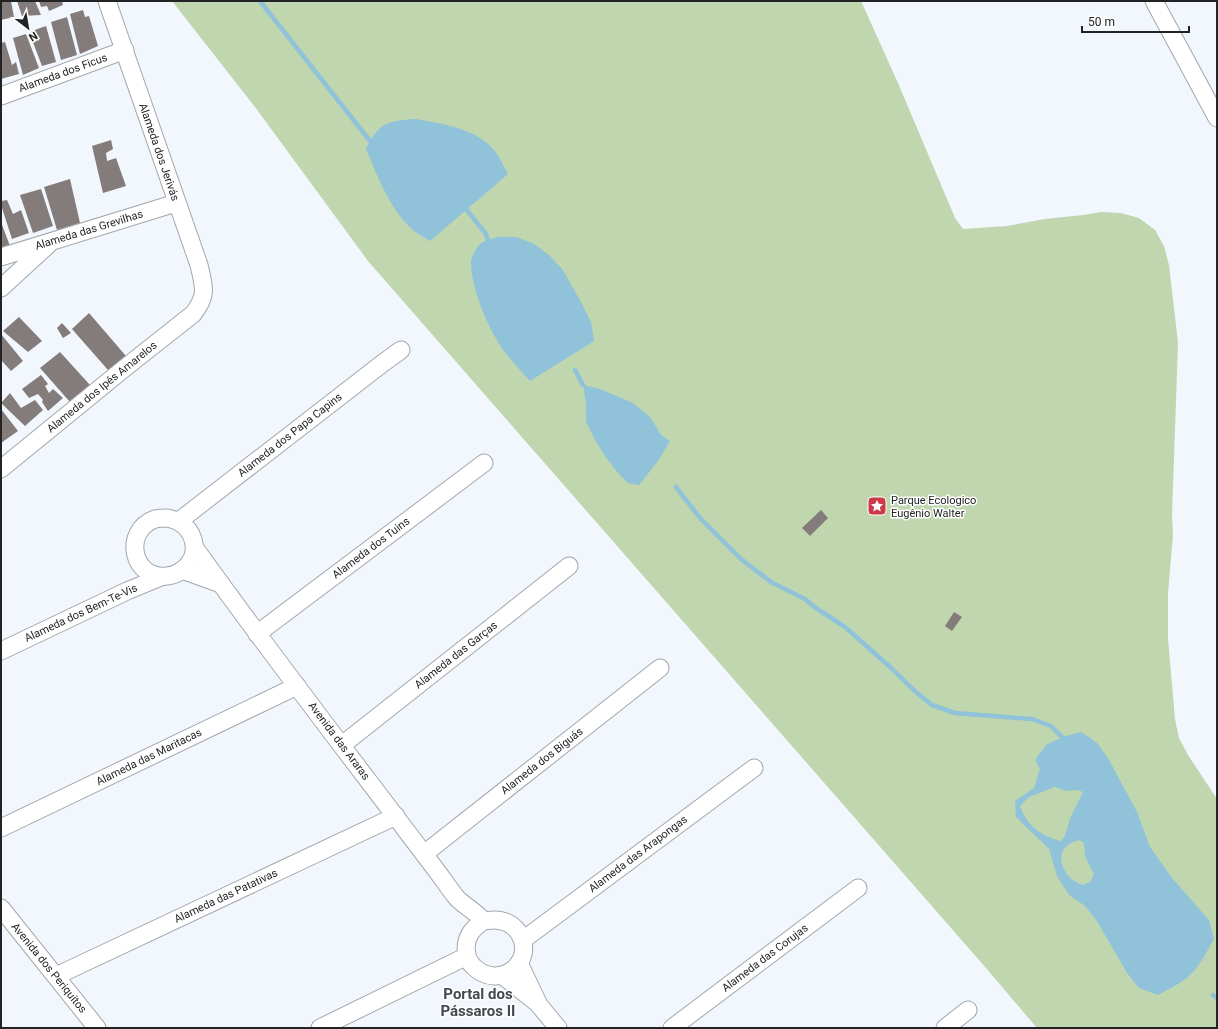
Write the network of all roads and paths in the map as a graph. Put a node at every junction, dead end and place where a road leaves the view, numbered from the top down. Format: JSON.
{"nodes":[{"id":1,"x":107,"y":1,"type":"edge"},
{"id":2,"x":1155,"y":4,"type":"edge"},
{"id":3,"x":125,"y":50,"type":"junction"},
{"id":4,"x":1,"y":96,"type":"edge"},
{"id":5,"x":1217,"y":118,"type":"edge"},
{"id":6,"x":176,"y":203,"type":"junction"},
{"id":7,"x":54,"y":240,"type":"junction"},
{"id":8,"x":1,"y":257,"type":"edge"},
{"id":9,"x":1,"y":288,"type":"edge"},
{"id":10,"x":201,"y":304,"type":"joint"},
{"id":11,"x":401,"y":350,"type":"dead end"},
{"id":12,"x":484,"y":463,"type":"dead end"},
{"id":13,"x":1,"y":469,"type":"edge"},
{"id":14,"x":179,"y":521,"type":"junction"},
{"id":15,"x":195,"y":548,"type":"junction"},
{"id":16,"x":570,"y":566,"type":"dead end"},
{"id":17,"x":182,"y":570,"type":"junction"},
{"id":18,"x":161,"y":577,"type":"junction"},
{"id":19,"x":221,"y":584,"type":"junction"},
{"id":20,"x":257,"y":634,"type":"junction"},
{"id":21,"x":1,"y":651,"type":"edge"},
{"id":22,"x":660,"y":668,"type":"dead end"},
{"id":23,"x":297,"y":686,"type":"junction"},
{"id":24,"x":342,"y":745,"type":"junction"},
{"id":25,"x":754,"y":768,"type":"dead end"},
{"id":26,"x":396,"y":816,"type":"junction"},
{"id":27,"x":1,"y":828,"type":"edge"},
{"id":28,"x":424,"y":854,"type":"junction"},
{"id":29,"x":858,"y":888,"type":"dead end"},
{"id":30,"x":457,"y":898,"type":"junction"},
{"id":31,"x":1,"y":908,"type":"edge"},
{"id":32,"x":484,"y":920,"type":"junction"},
{"id":33,"x":470,"y":934,"type":"junction"},
{"id":34,"x":523,"y":940,"type":"junction"},
{"id":35,"x":467,"y":956,"type":"junction"},
{"id":36,"x":519,"y":963,"type":"junction"},
{"id":37,"x":56,"y":976,"type":"junction"},
{"id":38,"x":503,"y":976,"type":"junction"},
{"id":39,"x":539,"y":1005,"type":"junction"},
{"id":40,"x":968,"y":1010,"type":"dead end"},
{"id":41,"x":97,"y":1028,"type":"edge"},
{"id":42,"x":320,"y":1028,"type":"edge"},
{"id":43,"x":558,"y":1028,"type":"edge"},
{"id":44,"x":672,"y":1028,"type":"edge"},
{"id":45,"x":945,"y":1028,"type":"edge"}],
"edges":[{"from":1,"to":3,"type":"street","name":"Alameda dos Jerivás"},
{"from":2,"to":5,"type":"street"},
{"from":3,"to":4,"type":"street","name":"Alameda dos Ficus"},
{"from":3,"to":6,"type":"street","name":"Alameda dos Jerivás"},
{"from":6,"to":7,"type":"street","name":"Alameda das Grevilhas"},
{"from":6,"to":10,"type":"street","name":"Alameda dos Jerivás"},
{"from":7,"to":8,"type":"street","name":"Alameda das Grevilhas"},
{"from":7,"to":9,"type":"street"},
{"from":10,"to":13,"type":"street","name":"Alameda dos Ipês Amarelos"},
{"from":11,"to":14,"type":"street","name":"Alameda dos Papa Capins"},
{"from":12,"to":20,"type":"street","name":"Alameda dos Tuins"},
{"from":14,"to":15,"type":"street"},
{"from":14,"to":18,"type":"street"},
{"from":15,"to":17,"type":"street"},
{"from":15,"to":19,"type":"street","name":"Avenida das Araras"},
{"from":16,"to":24,"type":"street","name":"Alameda das Garças"},
{"from":17,"to":18,"type":"street"},
{"from":17,"to":19,"type":"street"},
{"from":18,"to":21,"type":"street","name":"Alameda dos Bem-Te-Vis"},
{"from":19,"to":20,"type":"street","name":"Avenida das Araras"},
{"from":20,"to":23,"type":"street","name":"Avenida das Araras"},
{"from":22,"to":28,"type":"street","name":"Alameda dos Biguás"},
{"from":23,"to":24,"type":"street","name":"Avenida das Araras"},
{"from":23,"to":27,"type":"street","name":"Alameda das Maritacas"},
{"from":24,"to":26,"type":"street","name":"Avenida das Araras"},
{"from":25,"to":34,"type":"street","name":"Alameda das Arapongas"},
{"from":26,"to":28,"type":"street","name":"Avenida das Araras"},
{"from":26,"to":37,"type":"street","name":"Alameda das Patativas"},
{"from":28,"to":30,"type":"street","name":"Avenida das Araras"},
{"from":29,"to":44,"type":"street","name":"Alameda das Corujas"},
{"from":30,"to":32,"type":"street"},
{"from":30,"to":33,"type":"street"},
{"from":31,"to":37,"type":"street","name":"Avenida dos Periquitos"},
{"from":32,"to":33,"type":"street"},
{"from":32,"to":34,"type":"street"},
{"from":33,"to":35,"type":"street"},
{"from":34,"to":36,"type":"street"},
{"from":35,"to":38,"type":"street"},
{"from":35,"to":42,"type":"street"},
{"from":36,"to":38,"type":"street"},
{"from":36,"to":39,"type":"street"},
{"from":37,"to":41,"type":"street","name":"Avenida dos Periquitos"},
{"from":38,"to":39,"type":"street"},
{"from":39,"to":43,"type":"street"},
{"from":40,"to":45,"type":"street"}]}
